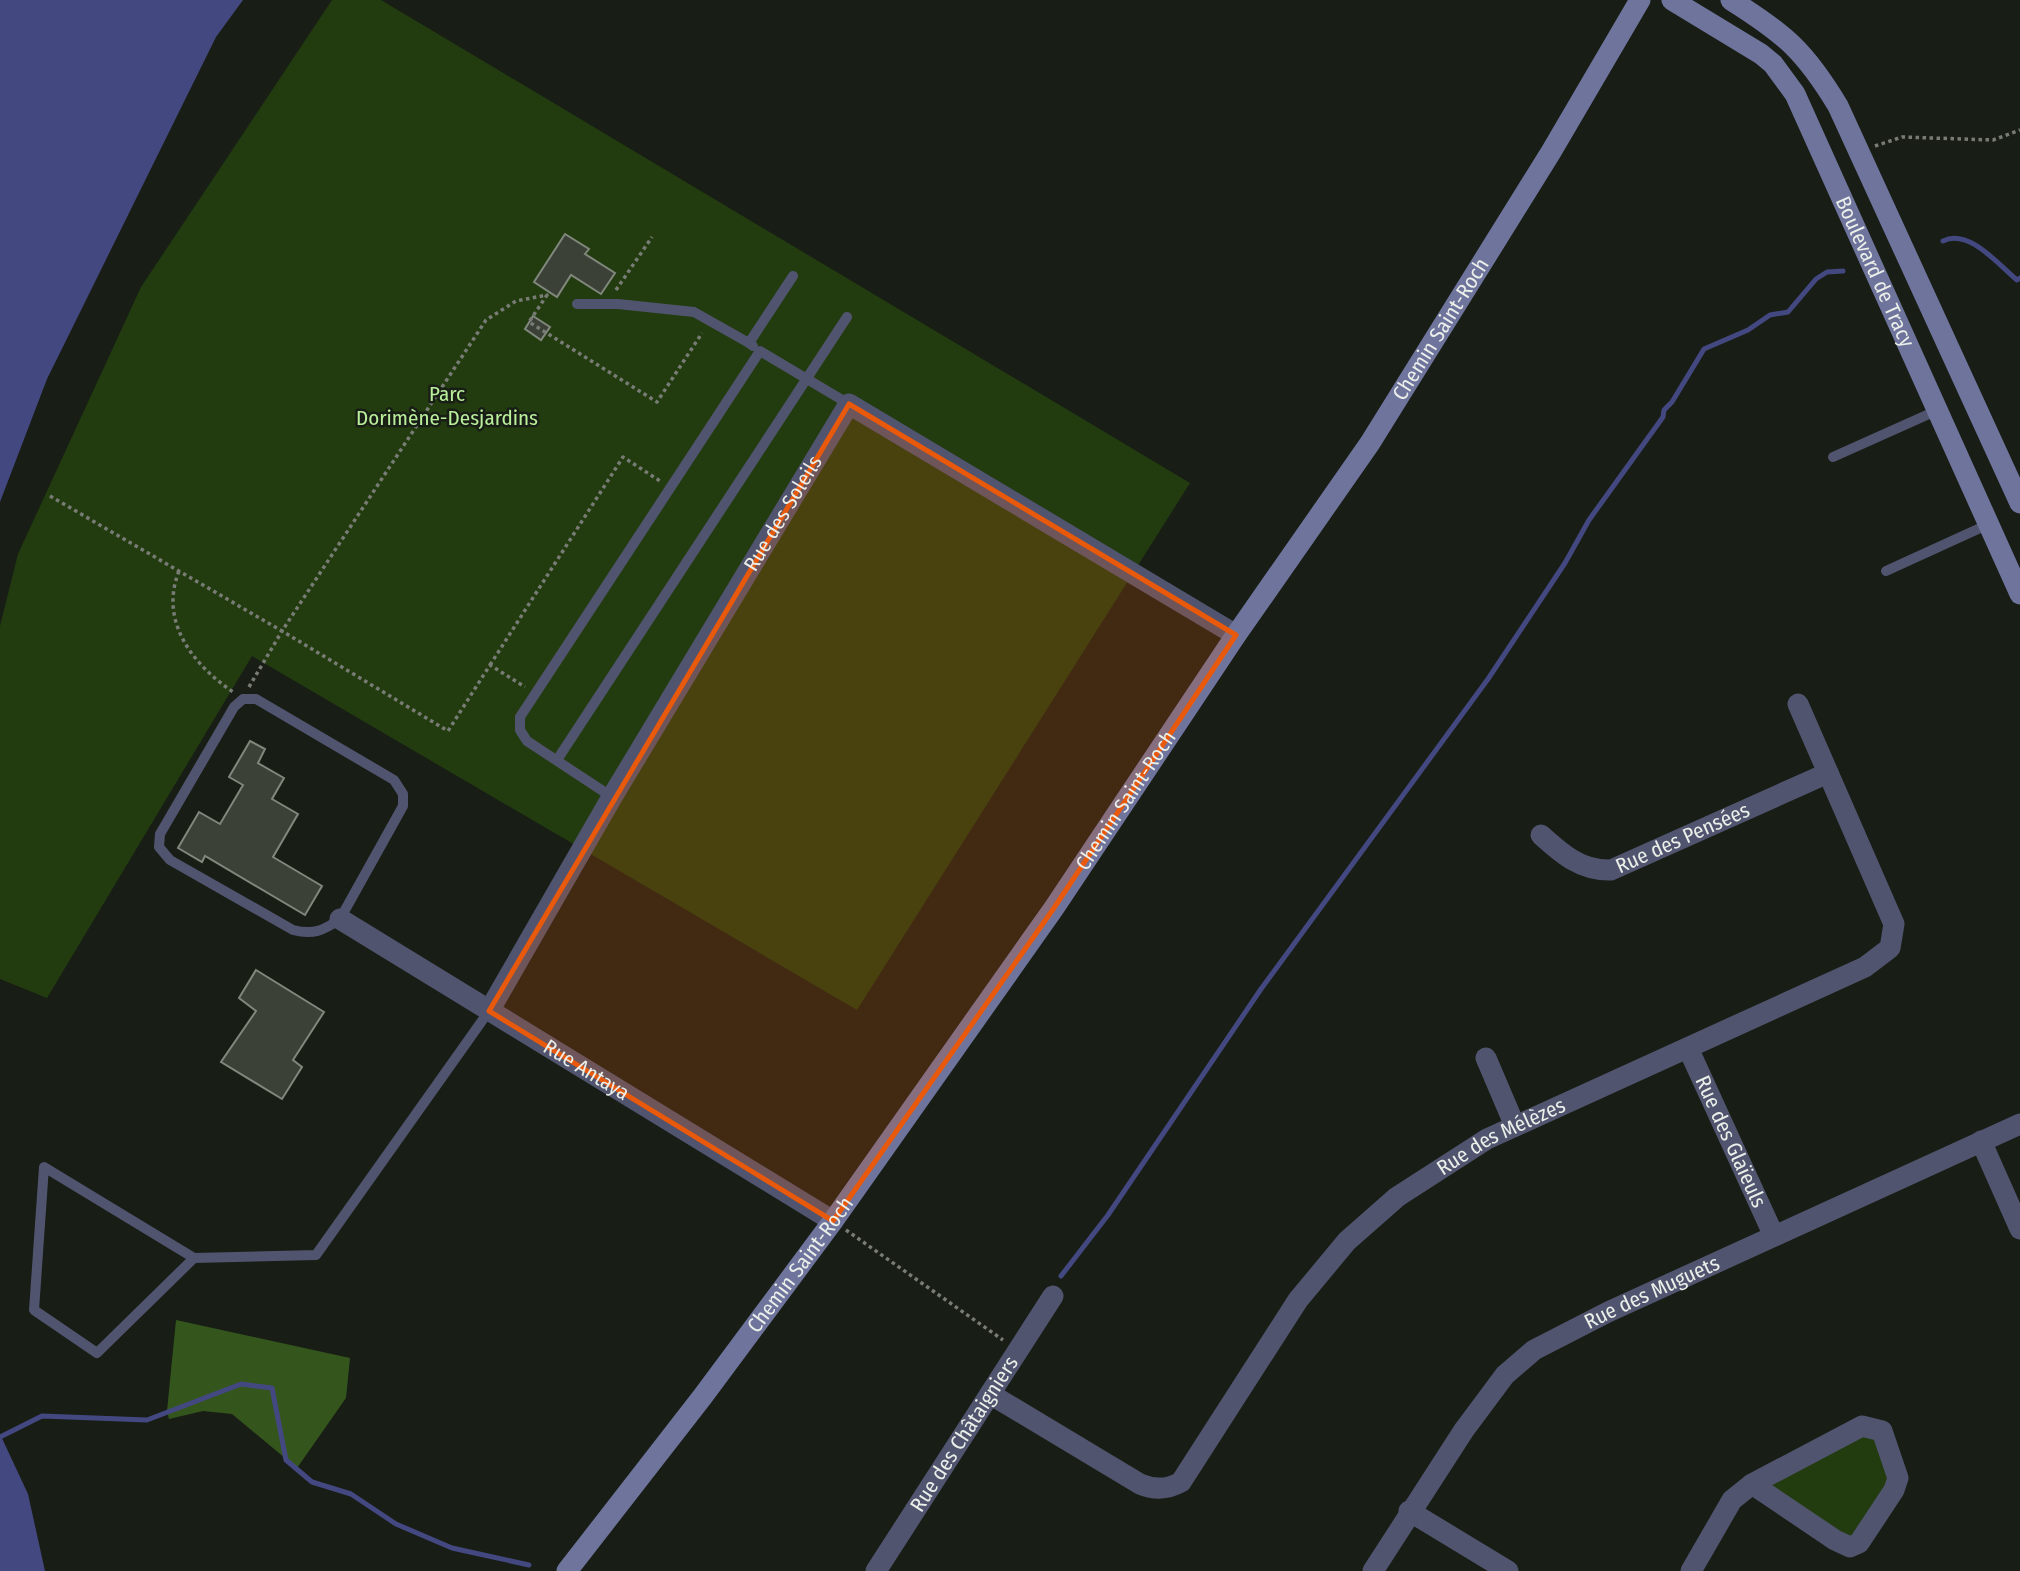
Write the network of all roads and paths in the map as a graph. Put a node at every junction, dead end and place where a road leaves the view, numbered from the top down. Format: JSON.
{"nodes":[{"id":1,"x":1640,"y":0,"type":"edge"},
{"id":2,"x":1672,"y":0,"type":"edge"},
{"id":3,"x":1731,"y":0,"type":"edge"},
{"id":4,"x":2020,"y":130,"type":"edge"},
{"id":5,"x":1858,"y":150,"type":"junction"},
{"id":6,"x":652,"y":237,"type":"dead end"},
{"id":7,"x":1905,"y":252,"type":"junction"},
{"id":8,"x":1874,"y":268,"type":"junction"},
{"id":9,"x":793,"y":276,"type":"dead end"},
{"id":10,"x":606,"y":303,"type":"junction"},
{"id":11,"x":577,"y":304,"type":"dead end"},
{"id":12,"x":846,"y":317,"type":"dead end"},
{"id":13,"x":711,"y":319,"type":"junction"},
{"id":14,"x":749,"y":343,"type":"junction"},
{"id":15,"x":760,"y":351,"type":"junction"},
{"id":16,"x":805,"y":379,"type":"junction"},
{"id":17,"x":849,"y":404,"type":"junction"},
{"id":18,"x":1938,"y":410,"type":"junction"},
{"id":19,"x":1833,"y":457,"type":"dead end"},
{"id":20,"x":670,"y":488,"type":"junction"},
{"id":21,"x":50,"y":496,"type":"dead end"},
{"id":22,"x":2020,"y":503,"type":"edge"},
{"id":23,"x":1989,"y":524,"type":"junction"},
{"id":24,"x":179,"y":571,"type":"junction"},
{"id":25,"x":1886,"y":571,"type":"dead end"},
{"id":26,"x":2020,"y":594,"type":"edge"},
{"id":27,"x":282,"y":631,"type":"junction"},
{"id":28,"x":1236,"y":635,"type":"junction"},
{"id":29,"x":490,"y":665,"type":"junction"},
{"id":30,"x":535,"y":694,"type":"junction"},
{"id":31,"x":243,"y":699,"type":"junction"},
{"id":32,"x":1798,"y":704,"type":"dead end"},
{"id":33,"x":557,"y":760,"type":"junction"},
{"id":34,"x":1828,"y":773,"type":"junction"},
{"id":35,"x":612,"y":797,"type":"junction"},
{"id":36,"x":1541,"y":835,"type":"dead end"},
{"id":37,"x":340,"y":919,"type":"junction"},
{"id":38,"x":489,"y":1011,"type":"junction"},
{"id":39,"x":1688,"y":1048,"type":"junction"},
{"id":40,"x":1486,"y":1058,"type":"dead end"},
{"id":41,"x":2020,"y":1124,"type":"edge"},
{"id":42,"x":1515,"y":1126,"type":"junction"},
{"id":43,"x":1981,"y":1141,"type":"junction"},
{"id":44,"x":833,"y":1221,"type":"junction"},
{"id":45,"x":2020,"y":1229,"type":"edge"},
{"id":46,"x":1774,"y":1236,"type":"junction"},
{"id":47,"x":194,"y":1258,"type":"junction"},
{"id":48,"x":1053,"y":1296,"type":"dead end"},
{"id":49,"x":1018,"y":1350,"type":"junction"},
{"id":50,"x":990,"y":1394,"type":"junction"},
{"id":51,"x":1752,"y":1484,"type":"junction"},
{"id":52,"x":1409,"y":1511,"type":"junction"},
{"id":53,"x":568,"y":1571,"type":"edge"},
{"id":54,"x":876,"y":1571,"type":"edge"},
{"id":55,"x":1373,"y":1571,"type":"edge"},
{"id":56,"x":1508,"y":1571,"type":"edge"},
{"id":57,"x":1691,"y":1571,"type":"edge"}],
"edges":[{"from":1,"to":28,"type":"main road","name":"Chemin Saint-Roch"},
{"from":2,"to":8,"type":"main road","name":"Boulevard de Tracy"},
{"from":3,"to":5,"type":"main road","name":"Boulevard de Tracy"},
{"from":4,"to":5,"type":"path"},
{"from":5,"to":7,"type":"main road","name":"Boulevard de Tracy"},
{"from":6,"to":10,"type":"path"},
{"from":7,"to":8,"type":"main road"},
{"from":7,"to":22,"type":"main road","name":"Boulevard de Tracy"},
{"from":8,"to":18,"type":"main road","name":"Boulevard de Tracy"},
{"from":9,"to":14,"type":"lane"},
{"from":10,"to":11,"type":"lane"},
{"from":10,"to":13,"type":"lane"},
{"from":12,"to":16,"type":"lane"},
{"from":13,"to":14,"type":"lane"},
{"from":13,"to":27,"type":"path"},
{"from":14,"to":15,"type":"lane"},
{"from":15,"to":16,"type":"lane"},
{"from":15,"to":20,"type":"lane"},
{"from":16,"to":17,"type":"lane"},
{"from":16,"to":33,"type":"lane"},
{"from":17,"to":28,"type":"street"},
{"from":17,"to":35,"type":"street","name":"Rue des Soleils"},
{"from":18,"to":19,"type":"lane"},
{"from":18,"to":23,"type":"main road","name":"Boulevard de Tracy"},
{"from":20,"to":29,"type":"path"},
{"from":20,"to":30,"type":"lane"},
{"from":21,"to":24,"type":"path"},
{"from":23,"to":25,"type":"lane"},
{"from":23,"to":26,"type":"main road","name":"Boulevard de Tracy"},
{"from":24,"to":27,"type":"path"},
{"from":24,"to":31,"type":"path"},
{"from":27,"to":29,"type":"path"},
{"from":27,"to":31,"type":"path"},
{"from":28,"to":44,"type":"main road","name":"Chemin Saint-Roch"},
{"from":29,"to":30,"type":"path"},
{"from":30,"to":33,"type":"lane"},
{"from":31,"to":37,"type":"lane"},
{"from":31,"to":37,"type":"lane"},
{"from":32,"to":34,"type":"street","name":"Rue des Mélèzes"},
{"from":33,"to":35,"type":"lane"},
{"from":34,"to":36,"type":"street","name":"Rue des Pensées"},
{"from":34,"to":39,"type":"street","name":"Rue des Mélèzes"},
{"from":35,"to":38,"type":"street","name":"Rue des Soleils"},
{"from":37,"to":38,"type":"street","name":"Rue Antaya"},
{"from":38,"to":44,"type":"street","name":"Rue Antaya"},
{"from":38,"to":47,"type":"lane"},
{"from":39,"to":42,"type":"street","name":"Rue des Mélèzes"},
{"from":39,"to":46,"type":"street","name":"Rue des Glaïeuls"},
{"from":40,"to":42,"type":"street"},
{"from":41,"to":43,"type":"street","name":"Rue des Muguets"},
{"from":42,"to":50,"type":"street","name":"Rue des Mélèzes"},
{"from":43,"to":45,"type":"street"},
{"from":43,"to":46,"type":"street","name":"Rue des Muguets"},
{"from":44,"to":49,"type":"path"},
{"from":44,"to":53,"type":"main road","name":"Chemin Saint-Roch"},
{"from":46,"to":52,"type":"street","name":"Rue des Muguets"},
{"from":47,"to":47,"type":"lane"},
{"from":48,"to":49,"type":"street","name":"Rue des Châtaigniers"},
{"from":49,"to":50,"type":"street","name":"Rue des Châtaigniers"},
{"from":50,"to":54,"type":"street","name":"Rue des Châtaigniers"},
{"from":51,"to":51,"type":"street"},
{"from":51,"to":57,"type":"street"},
{"from":52,"to":55,"type":"street","name":"Rue des Muguets"},
{"from":52,"to":56,"type":"street"}]}
